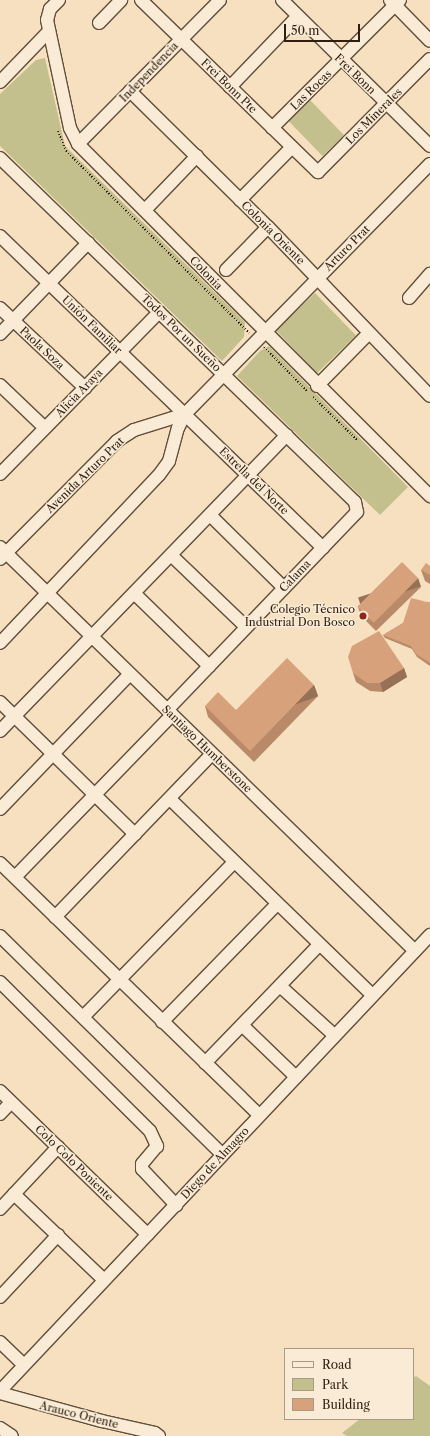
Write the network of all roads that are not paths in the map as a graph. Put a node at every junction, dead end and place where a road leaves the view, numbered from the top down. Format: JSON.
{"nodes":[{"id":1,"x":58,"y":0,"type":"edge"},
{"id":2,"x":122,"y":0,"type":"edge"},
{"id":3,"x":141,"y":0,"type":"edge"},
{"id":4,"x":220,"y":0,"type":"edge"},
{"id":5,"x":282,"y":0,"type":"edge"},
{"id":6,"x":395,"y":2,"type":"edge"},
{"id":7,"x":298,"y":16,"type":"junction"},
{"id":8,"x":99,"y":22,"type":"dead end"},
{"id":9,"x":49,"y":31,"type":"junction"},
{"id":10,"x":180,"y":39,"type":"junction"},
{"id":11,"x":430,"y":41,"type":"edge"},
{"id":12,"x":430,"y":59,"type":"edge"},
{"id":13,"x":342,"y":61,"type":"junction"},
{"id":14,"x":0,"y":82,"type":"edge"},
{"id":15,"x":230,"y":87,"type":"junction"},
{"id":16,"x":130,"y":91,"type":"junction"},
{"id":17,"x":387,"y":104,"type":"junction"},
{"id":18,"x":272,"y":128,"type":"junction"},
{"id":19,"x":78,"y":144,"type":"junction"},
{"id":20,"x":430,"y":146,"type":"edge"},
{"id":21,"x":292,"y":147,"type":"junction"},
{"id":22,"x":197,"y":156,"type":"junction"},
{"id":23,"x":430,"y":164,"type":"edge"},
{"id":24,"x":2,"y":165,"type":"edge"},
{"id":25,"x":318,"y":172,"type":"joint"},
{"id":26,"x":240,"y":200,"type":"junction"},
{"id":27,"x":145,"y":210,"type":"junction"},
{"id":28,"x":268,"y":227,"type":"junction"},
{"id":29,"x":0,"y":236,"type":"edge"},
{"id":30,"x":88,"y":243,"type":"junction"},
{"id":31,"x":226,"y":270,"type":"dead end"},
{"id":32,"x":430,"y":274,"type":"edge"},
{"id":33,"x":317,"y":278,"type":"junction"},
{"id":34,"x":49,"y":283,"type":"junction"},
{"id":35,"x":409,"y":298,"type":"dead end"},
{"id":36,"x":0,"y":308,"type":"edge"},
{"id":37,"x":159,"y":312,"type":"junction"},
{"id":38,"x":13,"y":320,"type":"junction"},
{"id":39,"x":264,"y":332,"type":"junction"},
{"id":40,"x":369,"y":333,"type":"junction"},
{"id":41,"x":0,"y":334,"type":"edge"},
{"id":42,"x":120,"y":352,"type":"junction"},
{"id":43,"x":223,"y":374,"type":"junction"},
{"id":44,"x":0,"y":385,"type":"edge"},
{"id":45,"x":318,"y":386,"type":"junction"},
{"id":46,"x":84,"y":388,"type":"junction"},
{"id":47,"x":430,"y":396,"type":"edge"},
{"id":48,"x":185,"y":414,"type":"junction"},
{"id":49,"x":45,"y":428,"type":"junction"},
{"id":50,"x":287,"y":436,"type":"junction"},
{"id":51,"x":3,"y":466,"type":"edge"},
{"id":52,"x":248,"y":475,"type":"junction"},
{"id":53,"x":430,"y":496,"type":"edge"},
{"id":54,"x":357,"y":512,"type":"joint"},
{"id":55,"x":210,"y":515,"type":"junction"},
{"id":56,"x":323,"y":548,"type":"junction"},
{"id":57,"x":2,"y":553,"type":"edge"},
{"id":58,"x":171,"y":554,"type":"junction"},
{"id":59,"x":284,"y":588,"type":"junction"},
{"id":60,"x":47,"y":592,"type":"junction"},
{"id":61,"x":134,"y":593,"type":"junction"},
{"id":62,"x":246,"y":628,"type":"junction"},
{"id":63,"x":91,"y":636,"type":"junction"},
{"id":64,"x":0,"y":643,"type":"edge"},
{"id":65,"x":209,"y":666,"type":"junction"},
{"id":66,"x":130,"y":674,"type":"junction"},
{"id":67,"x":0,"y":702,"type":"edge"},
{"id":68,"x":169,"y":712,"type":"junction"},
{"id":69,"x":14,"y":716,"type":"junction"},
{"id":70,"x":0,"y":731,"type":"edge"},
{"id":71,"x":53,"y":754,"type":"junction"},
{"id":72,"x":212,"y":754,"type":"junction"},
{"id":73,"x":94,"y":794,"type":"junction"},
{"id":74,"x":170,"y":798,"type":"junction"},
{"id":75,"x":0,"y":809,"type":"edge"},
{"id":76,"x":135,"y":834,"type":"junction"},
{"id":77,"x":234,"y":862,"type":"junction"},
{"id":78,"x":0,"y":863,"type":"edge"},
{"id":79,"x":14,"y":877,"type":"junction"},
{"id":80,"x":278,"y":904,"type":"junction"},
{"id":81,"x":55,"y":917,"type":"junction"},
{"id":82,"x":430,"y":935,"type":"edge"},
{"id":83,"x":0,"y":936,"type":"edge"},
{"id":84,"x":320,"y":945,"type":"junction"},
{"id":85,"x":415,"y":951,"type":"junction"},
{"id":86,"x":120,"y":980,"type":"junction"},
{"id":87,"x":0,"y":982,"type":"edge"},
{"id":88,"x":280,"y":986,"type":"junction"},
{"id":89,"x":372,"y":995,"type":"junction"},
{"id":90,"x":83,"y":1017,"type":"junction"},
{"id":91,"x":162,"y":1022,"type":"junction"},
{"id":92,"x":242,"y":1025,"type":"junction"},
{"id":93,"x":334,"y":1035,"type":"junction"},
{"id":94,"x":205,"y":1063,"type":"junction"},
{"id":95,"x":296,"y":1077,"type":"junction"},
{"id":96,"x":0,"y":1091,"type":"edge"},
{"id":97,"x":11,"y":1102,"type":"junction"},
{"id":98,"x":0,"y":1114,"type":"edge"},
{"id":99,"x":259,"y":1115,"type":"junction"},
{"id":100,"x":58,"y":1148,"type":"junction"},
{"id":101,"x":222,"y":1154,"type":"junction"},
{"id":102,"x":14,"y":1194,"type":"junction"},
{"id":103,"x":176,"y":1205,"type":"junction"},
{"id":104,"x":0,"y":1208,"type":"edge"},
{"id":105,"x":58,"y":1235,"type":"junction"},
{"id":106,"x":148,"y":1235,"type":"junction"},
{"id":107,"x":104,"y":1280,"type":"junction"},
{"id":108,"x":0,"y":1297,"type":"edge"},
{"id":109,"x":0,"y":1342,"type":"edge"},
{"id":110,"x":24,"y":1365,"type":"junction"},
{"id":111,"x":0,"y":1392,"type":"edge"},
{"id":112,"x":0,"y":1428,"type":"edge"},
{"id":113,"x":12,"y":1436,"type":"edge"},
{"id":114,"x":159,"y":1436,"type":"edge"}],
"edges":[{"from":1,"to":9,"type":"street","name":"Colonia"},
{"from":2,"to":8,"type":"street"},
{"from":3,"to":10,"type":"street","name":"Frei Bonn Pte"},
{"from":4,"to":10,"type":"street","name":"Independencia"},
{"from":5,"to":7,"type":"street","name":"Frei Bonn"},
{"from":6,"to":11,"type":"street"},
{"from":6,"to":13,"type":"street","name":"Las Rocas"},
{"from":7,"to":13,"type":"street","name":"Frei Bonn"},
{"from":7,"to":15,"type":"street"},
{"from":9,"to":14,"type":"street"},
{"from":9,"to":19,"type":"street","name":"Colonia"},
{"from":10,"to":15,"type":"street","name":"Frei Bonn Pte"},
{"from":10,"to":16,"type":"street","name":"Independencia"},
{"from":12,"to":17,"type":"street","name":"Los Minerales"},
{"from":13,"to":17,"type":"street","name":"Frei Bonn"},
{"from":13,"to":18,"type":"street","name":"Las Rocas"},
{"from":15,"to":18,"type":"street","name":"Frei Bonn Pte"},
{"from":16,"to":19,"type":"street","name":"Independencia"},
{"from":16,"to":22,"type":"street","name":"Colonia Oriente"},
{"from":17,"to":20,"type":"street","name":"Frei Bonn"},
{"from":17,"to":25,"type":"street","name":"Los Minerales"},
{"from":18,"to":21,"type":"street","name":"Frei Bonn Pte"},
{"from":19,"to":27,"type":"street","name":"Colonia"},
{"from":21,"to":25,"type":"street","name":"Frei Bonn Pte"},
{"from":21,"to":26,"type":"street"},
{"from":22,"to":26,"type":"street","name":"Colonia Oriente"},
{"from":22,"to":27,"type":"street"},
{"from":23,"to":33,"type":"street","name":"Arturo Prat"},
{"from":24,"to":30,"type":"street","name":"Todos Por un Sueño"},
{"from":26,"to":28,"type":"street","name":"Colonia Oriente"},
{"from":27,"to":39,"type":"street","name":"Colonia"},
{"from":28,"to":31,"type":"street"},
{"from":28,"to":33,"type":"street","name":"Colonia Oriente"},
{"from":29,"to":34,"type":"street","name":"Unión Familiar"},
{"from":30,"to":34,"type":"street"},
{"from":30,"to":37,"type":"street","name":"Todos Por un Sueño"},
{"from":32,"to":35,"type":"street"},
{"from":33,"to":39,"type":"street","name":"Arturo Prat"},
{"from":33,"to":40,"type":"street","name":"Colonia Oriente"},
{"from":34,"to":38,"type":"street"},
{"from":34,"to":42,"type":"street","name":"Unión Familiar"},
{"from":36,"to":38,"type":"street","name":"Paola Soza"},
{"from":37,"to":42,"type":"street","name":"Alicia Araya"},
{"from":37,"to":43,"type":"street","name":"Todos Por un Sueño"},
{"from":38,"to":41,"type":"street"},
{"from":38,"to":46,"type":"street","name":"Paola Soza"},
{"from":39,"to":43,"type":"street","name":"Avenida Arturo Prat"},
{"from":39,"to":45,"type":"street","name":"Colonia"},
{"from":40,"to":45,"type":"street"},
{"from":40,"to":47,"type":"street","name":"Colonia Oriente"},
{"from":42,"to":46,"type":"street","name":"Alicia Araya"},
{"from":42,"to":48,"type":"street","name":"Unión Familiar"},
{"from":43,"to":48,"type":"street","name":"Avenida Arturo Prat"},
{"from":43,"to":50,"type":"street","name":"Todos Por un Sueño"},
{"from":44,"to":49,"type":"street"},
{"from":45,"to":53,"type":"street","name":"Colonia"},
{"from":46,"to":49,"type":"street","name":"Alicia Araya"},
{"from":48,"to":52,"type":"street","name":"Estrella del Norte"},
{"from":48,"to":57,"type":"street","name":"Avenida Arturo Prat"},
{"from":48,"to":60,"type":"street","name":"Avenida Arturo Prat"},
{"from":49,"to":51,"type":"street","name":"Alicia Araya"},
{"from":50,"to":52,"type":"street"},
{"from":50,"to":54,"type":"street","name":"Todos Por un Sueño"},
{"from":52,"to":55,"type":"street"},
{"from":52,"to":56,"type":"street","name":"Estrella del Norte"},
{"from":54,"to":56,"type":"street","name":"Calama"},
{"from":55,"to":58,"type":"street"},
{"from":55,"to":59,"type":"street"},
{"from":56,"to":59,"type":"street","name":"Calama"},
{"from":57,"to":60,"type":"street","name":"Santiago Humberstone"},
{"from":58,"to":61,"type":"street"},
{"from":58,"to":62,"type":"street"},
{"from":59,"to":62,"type":"street","name":"Calama"},
{"from":60,"to":63,"type":"street","name":"Santiago Humberstone"},
{"from":60,"to":64,"type":"street","name":"Avenida Arturo Prat"},
{"from":61,"to":63,"type":"street"},
{"from":61,"to":65,"type":"street"},
{"from":62,"to":65,"type":"street","name":"Calama"},
{"from":63,"to":66,"type":"street","name":"Santiago Humberstone"},
{"from":63,"to":69,"type":"street"},
{"from":65,"to":68,"type":"street","name":"Calama"},
{"from":66,"to":68,"type":"street","name":"Santiago Humberstone"},
{"from":66,"to":71,"type":"street"},
{"from":67,"to":69,"type":"street"},
{"from":68,"to":72,"type":"street","name":"Santiago Humberstone"},
{"from":68,"to":73,"type":"street","name":"Calama"},
{"from":69,"to":70,"type":"street"},
{"from":69,"to":71,"type":"street"},
{"from":71,"to":73,"type":"street"},
{"from":71,"to":75,"type":"street"},
{"from":72,"to":74,"type":"street"},
{"from":72,"to":85,"type":"street","name":"Santiago Humberstone"},
{"from":73,"to":76,"type":"street"},
{"from":73,"to":79,"type":"street","name":"Calama"},
{"from":74,"to":76,"type":"street"},
{"from":74,"to":77,"type":"street"},
{"from":76,"to":81,"type":"street"},
{"from":77,"to":80,"type":"street"},
{"from":77,"to":86,"type":"street"},
{"from":78,"to":79,"type":"street"},
{"from":79,"to":81,"type":"street"},
{"from":80,"to":84,"type":"street"},
{"from":80,"to":91,"type":"street"},
{"from":81,"to":86,"type":"street"},
{"from":82,"to":85,"type":"street","name":"Diego de Almagro"},
{"from":83,"to":90,"type":"street"},
{"from":84,"to":88,"type":"street"},
{"from":84,"to":89,"type":"street"},
{"from":85,"to":89,"type":"street","name":"Diego de Almagro"},
{"from":86,"to":90,"type":"street"},
{"from":86,"to":91,"type":"street"},
{"from":87,"to":103,"type":"street"},
{"from":88,"to":92,"type":"street"},
{"from":88,"to":93,"type":"street"},
{"from":89,"to":93,"type":"street","name":"Diego de Almagro"},
{"from":90,"to":101,"type":"street"},
{"from":91,"to":94,"type":"street"},
{"from":92,"to":94,"type":"street"},
{"from":92,"to":95,"type":"street"},
{"from":93,"to":95,"type":"street","name":"Diego de Almagro"},
{"from":94,"to":99,"type":"street"},
{"from":95,"to":99,"type":"street","name":"Diego de Almagro"},
{"from":96,"to":97,"type":"street","name":"Colo Colo Poniente"},
{"from":97,"to":98,"type":"street"},
{"from":97,"to":100,"type":"street","name":"Colo Colo Poniente"},
{"from":99,"to":101,"type":"street","name":"Diego de Almagro"},
{"from":100,"to":102,"type":"street"},
{"from":100,"to":106,"type":"street","name":"Colo Colo Poniente"},
{"from":101,"to":103,"type":"street","name":"Diego de Almagro"},
{"from":102,"to":104,"type":"street"},
{"from":102,"to":105,"type":"street"},
{"from":103,"to":106,"type":"street","name":"Diego de Almagro"},
{"from":105,"to":107,"type":"street"},
{"from":105,"to":108,"type":"street"},
{"from":106,"to":107,"type":"street","name":"Diego de Almagro"},
{"from":107,"to":110,"type":"street","name":"Diego de Almagro"},
{"from":109,"to":110,"type":"street"},
{"from":110,"to":111,"type":"street","name":"Diego de Almagro"},
{"from":111,"to":114,"type":"street","name":"Arauco Oriente"},
{"from":112,"to":113,"type":"street"}]}
